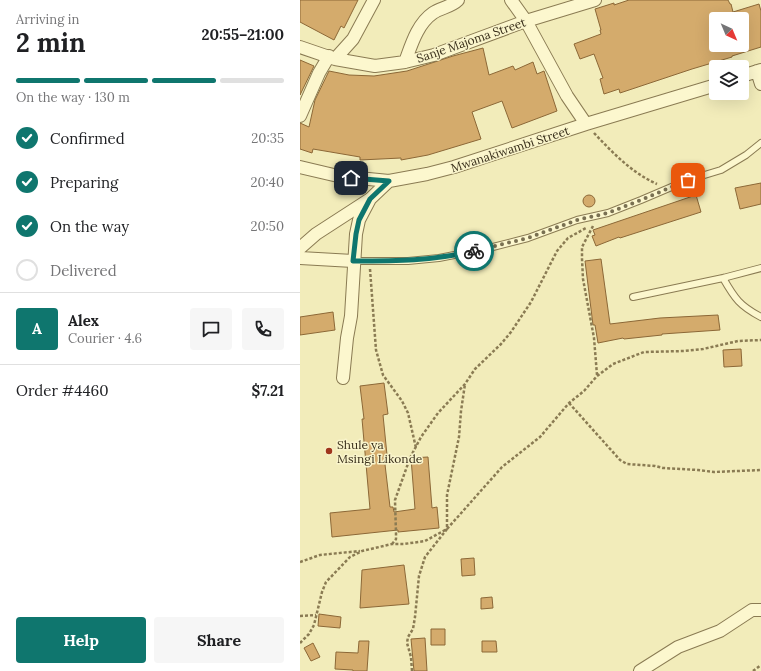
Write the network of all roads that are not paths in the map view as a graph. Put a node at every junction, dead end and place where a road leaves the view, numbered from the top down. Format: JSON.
{"nodes":[{"id":1,"x":374,"y":0,"type":"edge"},
{"id":2,"x":511,"y":0,"type":"edge"},
{"id":3,"x":595,"y":0,"type":"edge"},
{"id":4,"x":459,"y":1,"type":"edge"},
{"id":5,"x":526,"y":21,"type":"junction"},
{"id":6,"x":300,"y":46,"type":"edge"},
{"id":7,"x":332,"y":58,"type":"junction"},
{"id":8,"x":405,"y":62,"type":"junction"},
{"id":9,"x":759,"y":71,"type":"edge"},
{"id":10,"x":749,"y":74,"type":"edge"},
{"id":11,"x":761,"y":84,"type":"edge"},
{"id":12,"x":709,"y":87,"type":"edge"},
{"id":13,"x":300,"y":116,"type":"edge"},
{"id":14,"x":586,"y":124,"type":"junction"},
{"id":15,"x":761,"y":143,"type":"edge"},
{"id":16,"x":300,"y":167,"type":"edge"},
{"id":17,"x":389,"y":181,"type":"junction"},
{"id":18,"x":370,"y":199,"type":"junction"},
{"id":19,"x":300,"y":248,"type":"edge"},
{"id":20,"x":300,"y":258,"type":"edge"},
{"id":21,"x":353,"y":261,"type":"junction"},
{"id":22,"x":761,"y":268,"type":"edge"},
{"id":23,"x":723,"y":278,"type":"junction"},
{"id":24,"x":633,"y":297,"type":"dead end"},
{"id":25,"x":761,"y":317,"type":"edge"},
{"id":26,"x":343,"y":378,"type":"dead end"},
{"id":27,"x":761,"y":610,"type":"edge"},
{"id":28,"x":640,"y":671,"type":"edge"}],
"edges":[{"from":1,"to":7,"type":"street"},
{"from":2,"to":5,"type":"street"},
{"from":3,"to":5,"type":"street","name":"Sanje Majoma Street"},
{"from":4,"to":8,"type":"street"},
{"from":5,"to":8,"type":"street","name":"Sanje Majoma Street"},
{"from":5,"to":14,"type":"street"},
{"from":6,"to":7,"type":"street","name":"Sanje Majoma Street"},
{"from":7,"to":8,"type":"street","name":"Sanje Majoma Street"},
{"from":7,"to":13,"type":"street"},
{"from":9,"to":10,"type":"street"},
{"from":9,"to":11,"type":"street"},
{"from":12,"to":14,"type":"street","name":"Mwanakiwambi Street"},
{"from":14,"to":17,"type":"street","name":"Mwanakiwambi Street"},
{"from":15,"to":21,"type":"lane"},
{"from":16,"to":17,"type":"street","name":"Mwanakiwambi Street"},
{"from":17,"to":18,"type":"street"},
{"from":18,"to":19,"type":"street"},
{"from":18,"to":21,"type":"street"},
{"from":20,"to":21,"type":"street"},
{"from":21,"to":26,"type":"street"},
{"from":22,"to":23,"type":"lane"},
{"from":23,"to":24,"type":"lane"},
{"from":23,"to":25,"type":"lane"},
{"from":27,"to":28,"type":"street"}]}
